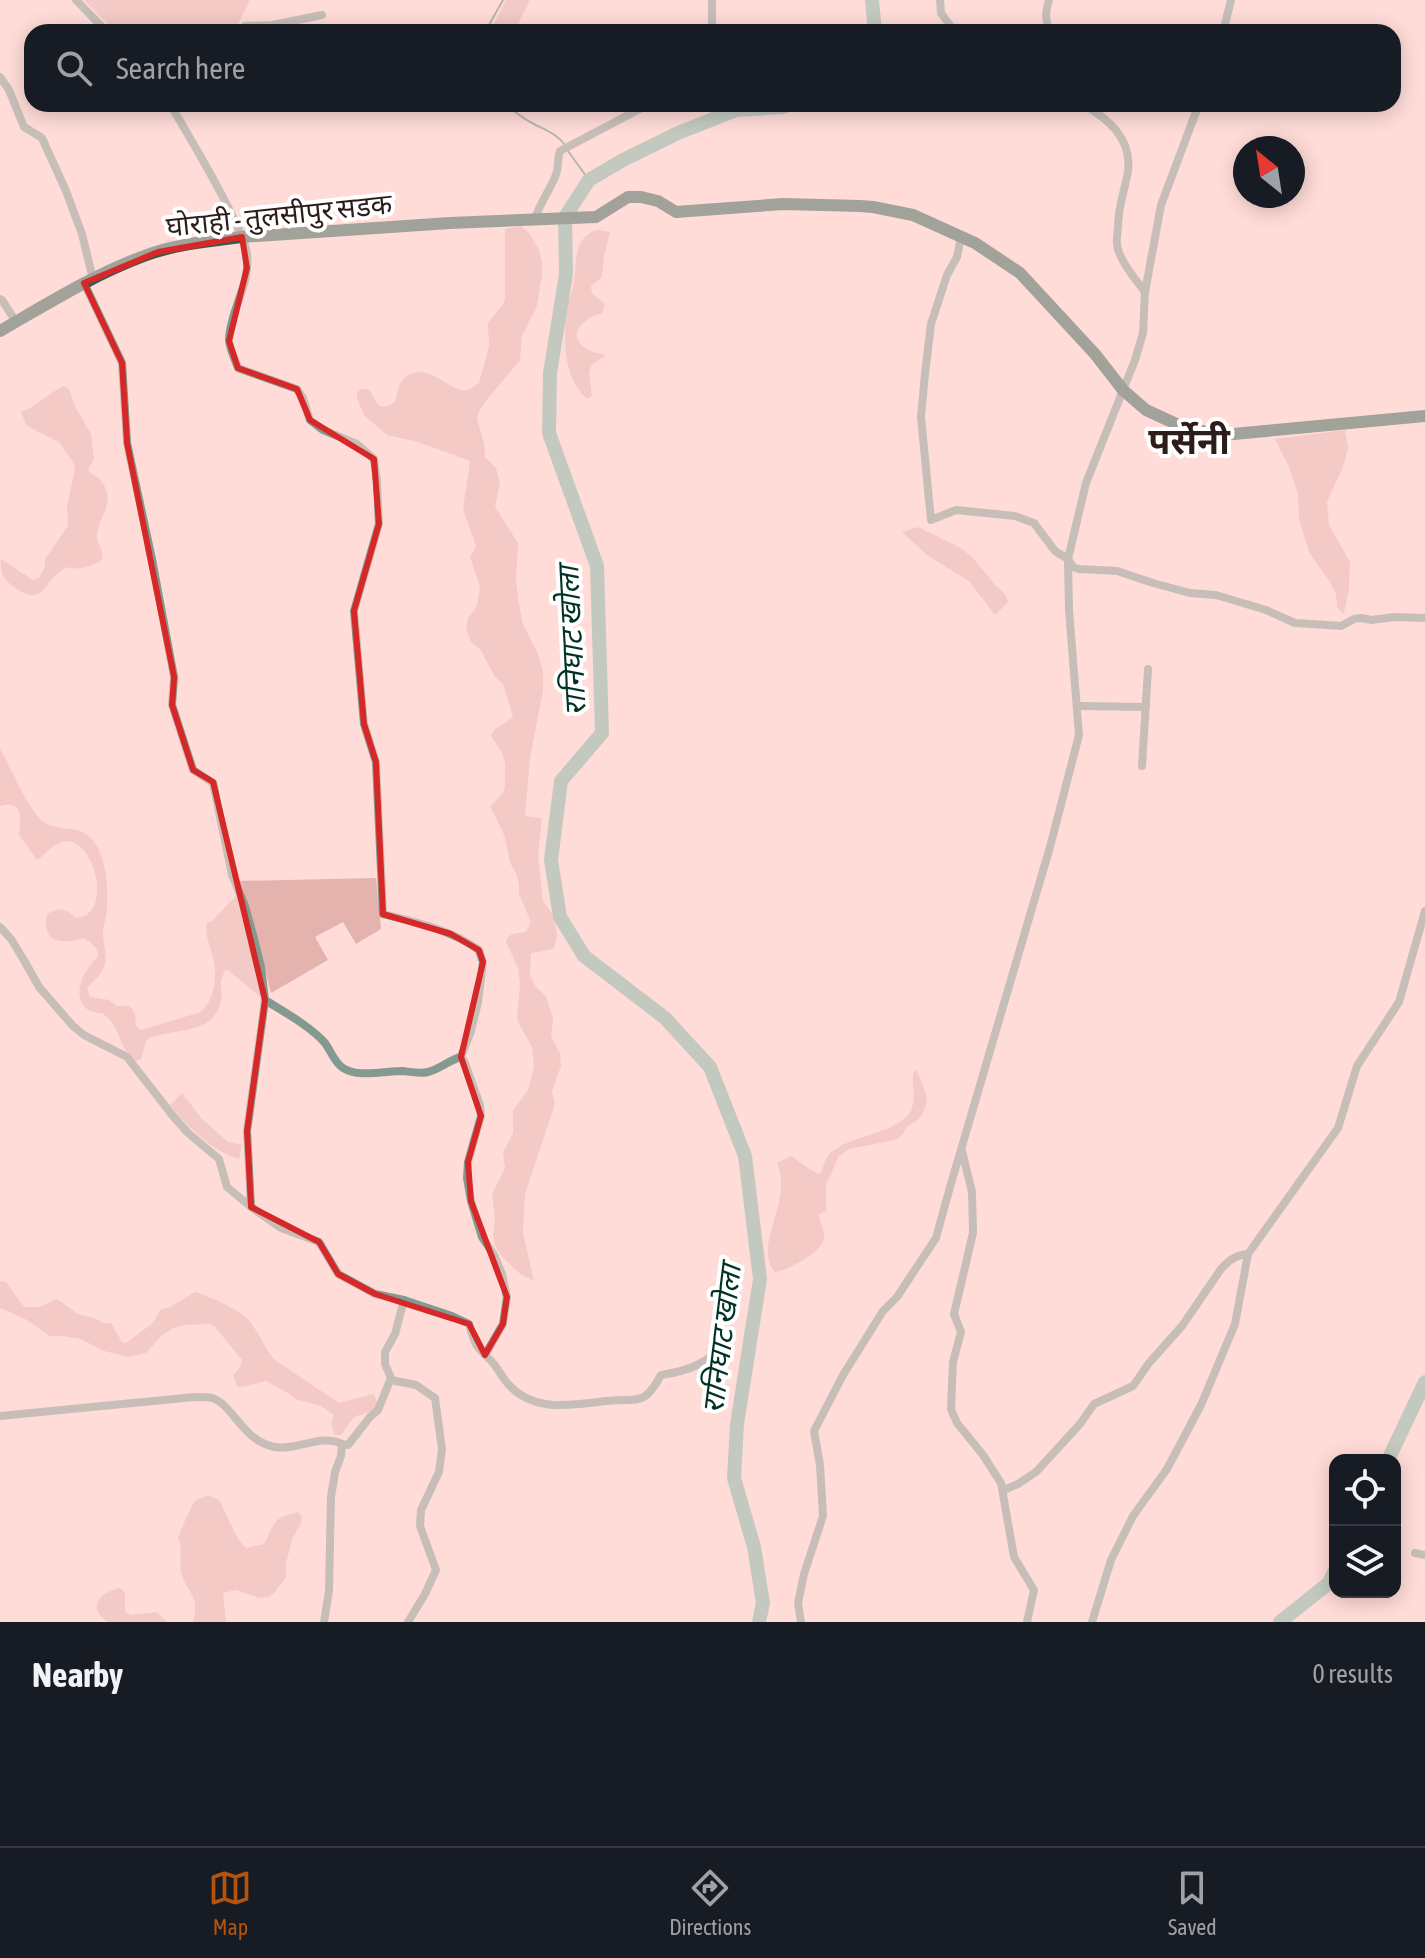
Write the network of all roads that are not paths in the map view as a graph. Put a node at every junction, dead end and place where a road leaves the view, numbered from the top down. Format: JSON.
{"nodes":[{"id":1,"x":76,"y":0,"type":"edge"},
{"id":2,"x":712,"y":0,"type":"edge"},
{"id":3,"x":940,"y":0,"type":"edge"},
{"id":4,"x":1049,"y":0,"type":"edge"},
{"id":5,"x":1231,"y":0,"type":"edge"},
{"id":6,"x":322,"y":15,"type":"dead end"},
{"id":7,"x":99,"y":24,"type":"edge"},
{"id":8,"x":278,"y":24,"type":"edge"},
{"id":9,"x":712,"y":24,"type":"edge"},
{"id":10,"x":949,"y":24,"type":"edge"},
{"id":11,"x":1046,"y":24,"type":"edge"},
{"id":12,"x":1225,"y":24,"type":"edge"},
{"id":13,"x":0,"y":77,"type":"edge"},
{"id":14,"x":175,"y":112,"type":"edge"},
{"id":15,"x":633,"y":112,"type":"edge"},
{"id":16,"x":1096,"y":112,"type":"edge"},
{"id":17,"x":1196,"y":112,"type":"edge"},
{"id":18,"x":535,"y":219,"type":"junction"},
{"id":19,"x":242,"y":237,"type":"junction"},
{"id":20,"x":961,"y":237,"type":"junction"},
{"id":21,"x":89,"y":281,"type":"junction"},
{"id":22,"x":1145,"y":292,"type":"junction"},
{"id":23,"x":0,"y":299,"type":"edge"},
{"id":24,"x":16,"y":322,"type":"junction"},
{"id":25,"x":0,"y":331,"type":"edge"},
{"id":26,"x":1123,"y":390,"type":"junction"},
{"id":27,"x":1425,"y":416,"type":"edge"},
{"id":28,"x":1068,"y":559,"type":"junction"},
{"id":29,"x":1425,"y":618,"type":"edge"},
{"id":30,"x":1148,"y":669,"type":"dead end"},
{"id":31,"x":1077,"y":706,"type":"junction"},
{"id":32,"x":1146,"y":707,"type":"junction"},
{"id":33,"x":1142,"y":766,"type":"dead end"},
{"id":34,"x":1425,"y":911,"type":"edge"},
{"id":35,"x":0,"y":927,"type":"edge"},
{"id":36,"x":265,"y":1000,"type":"junction"},
{"id":37,"x":461,"y":1057,"type":"junction"},
{"id":38,"x":961,"y":1150,"type":"junction"},
{"id":39,"x":251,"y":1207,"type":"junction"},
{"id":40,"x":1248,"y":1254,"type":"junction"},
{"id":41,"x":404,"y":1300,"type":"junction"},
{"id":42,"x":725,"y":1345,"type":"dead end"},
{"id":43,"x":485,"y":1355,"type":"junction"},
{"id":44,"x":391,"y":1380,"type":"junction"},
{"id":45,"x":0,"y":1416,"type":"edge"},
{"id":46,"x":342,"y":1444,"type":"junction"},
{"id":47,"x":1004,"y":1490,"type":"junction"},
{"id":48,"x":324,"y":1622,"type":"edge"},
{"id":49,"x":408,"y":1622,"type":"edge"},
{"id":50,"x":801,"y":1622,"type":"edge"},
{"id":51,"x":1027,"y":1622,"type":"edge"},
{"id":52,"x":1092,"y":1622,"type":"edge"}],
"edges":[{"from":1,"to":7,"type":"street"},
{"from":2,"to":9,"type":"street"},
{"from":3,"to":10,"type":"street"},
{"from":4,"to":11,"type":"street"},
{"from":5,"to":12,"type":"street"},
{"from":6,"to":8,"type":"street"},
{"from":13,"to":21,"type":"street"},
{"from":14,"to":19,"type":"street"},
{"from":15,"to":18,"type":"street"},
{"from":16,"to":22,"type":"street"},
{"from":17,"to":22,"type":"street"},
{"from":18,"to":19,"type":"main road","name":"घोराही - तुलसीपुर सडक"},
{"from":18,"to":20,"type":"main road","name":"घोराही - तुलसीपुर सडक"},
{"from":19,"to":21,"type":"main road","name":"घोराही - तुलसीपुर सडक"},
{"from":19,"to":37,"type":"street"},
{"from":20,"to":26,"type":"main road"},
{"from":20,"to":28,"type":"street"},
{"from":21,"to":24,"type":"main road","name":"घोराही - तुलसीपुर सडक"},
{"from":21,"to":36,"type":"street"},
{"from":22,"to":26,"type":"street"},
{"from":23,"to":24,"type":"street"},
{"from":24,"to":25,"type":"main road","name":"घोराही - तुलसीपुर सडक"},
{"from":26,"to":27,"type":"main road"},
{"from":26,"to":28,"type":"street"},
{"from":28,"to":29,"type":"street"},
{"from":28,"to":31,"type":"street"},
{"from":30,"to":32,"type":"street"},
{"from":31,"to":32,"type":"street"},
{"from":31,"to":38,"type":"street"},
{"from":32,"to":33,"type":"street"},
{"from":34,"to":40,"type":"street"},
{"from":35,"to":39,"type":"street"},
{"from":36,"to":37,"type":"street"},
{"from":36,"to":39,"type":"street"},
{"from":37,"to":43,"type":"street"},
{"from":38,"to":47,"type":"street"},
{"from":38,"to":50,"type":"street"},
{"from":39,"to":41,"type":"street"},
{"from":40,"to":47,"type":"street"},
{"from":40,"to":52,"type":"street"},
{"from":41,"to":43,"type":"street"},
{"from":41,"to":44,"type":"street"},
{"from":42,"to":43,"type":"street"},
{"from":44,"to":46,"type":"street"},
{"from":44,"to":49,"type":"street"},
{"from":45,"to":46,"type":"street"},
{"from":46,"to":48,"type":"street"},
{"from":47,"to":51,"type":"street"}]}
